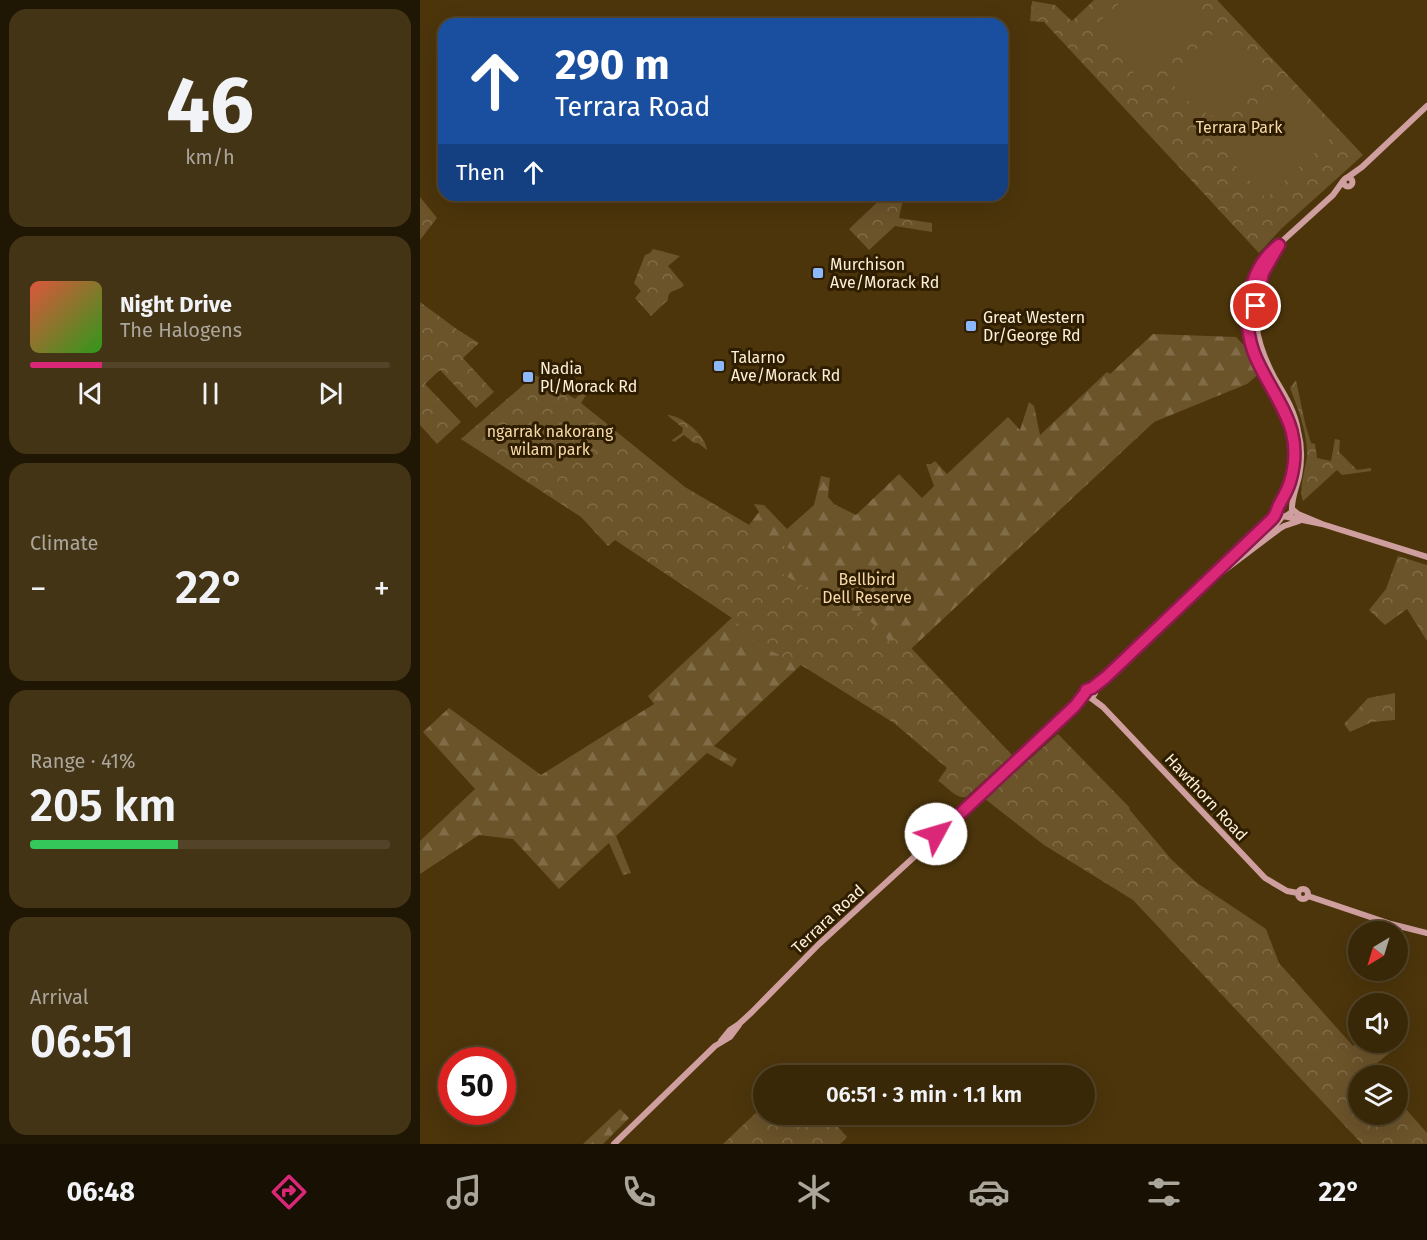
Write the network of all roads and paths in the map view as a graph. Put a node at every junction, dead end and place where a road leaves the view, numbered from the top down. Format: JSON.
{"nodes":[{"id":1,"x":1427,"y":106,"type":"edge"},
{"id":2,"x":1276,"y":387,"type":"junction"},
{"id":3,"x":1279,"y":506,"type":"junction"},
{"id":4,"x":1292,"y":508,"type":"junction"},
{"id":5,"x":1285,"y":516,"type":"junction"},
{"id":6,"x":1303,"y":521,"type":"junction"},
{"id":7,"x":1322,"y":524,"type":"junction"},
{"id":8,"x":1259,"y":543,"type":"junction"},
{"id":9,"x":1427,"y":557,"type":"edge"},
{"id":10,"x":1196,"y":593,"type":"junction"},
{"id":11,"x":1091,"y":694,"type":"junction"},
{"id":12,"x":1427,"y":933,"type":"edge"},
{"id":13,"x":614,"y":1144,"type":"edge"}],
"edges":[{"from":1,"to":2,"type":"main road"},
{"from":2,"to":3,"type":"main road"},
{"from":2,"to":4,"type":"main road"},
{"from":3,"to":4,"type":"main road"},
{"from":3,"to":5,"type":"main road"},
{"from":3,"to":10,"type":"main road"},
{"from":4,"to":5,"type":"main road"},
{"from":4,"to":7,"type":"main road"},
{"from":5,"to":6,"type":"main road"},
{"from":5,"to":8,"type":"main road"},
{"from":6,"to":7,"type":"main road"},
{"from":6,"to":8,"type":"main road"},
{"from":7,"to":9,"type":"main road"},
{"from":8,"to":10,"type":"main road"},
{"from":10,"to":11,"type":"main road"},
{"from":11,"to":12,"type":"main road","name":"Hawthorn Road"},
{"from":11,"to":13,"type":"main road","name":"Terrara Road"}]}
